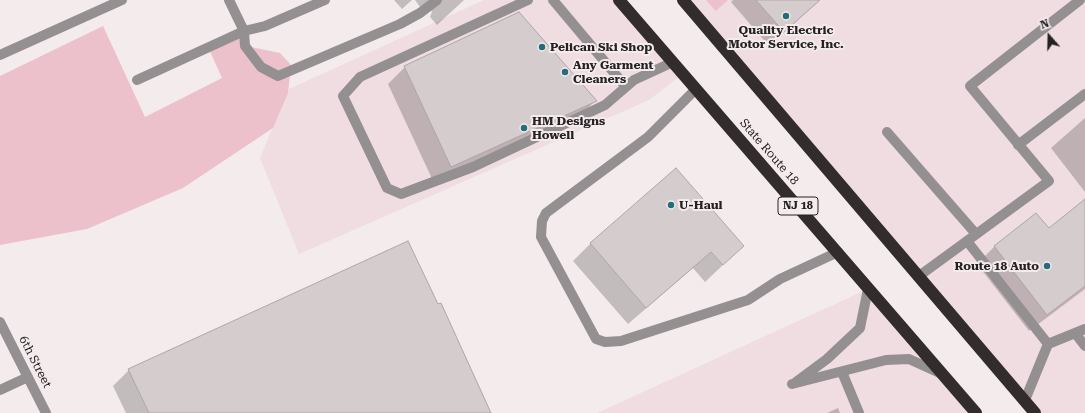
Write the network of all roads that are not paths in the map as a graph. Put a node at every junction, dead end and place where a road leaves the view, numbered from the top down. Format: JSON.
{"nodes":[{"id":1,"x":122,"y":0,"type":"edge"},
{"id":2,"x":229,"y":0,"type":"edge"},
{"id":3,"x":325,"y":0,"type":"edge"},
{"id":4,"x":437,"y":0,"type":"edge"},
{"id":5,"x":528,"y":0,"type":"edge"},
{"id":6,"x":553,"y":0,"type":"edge"},
{"id":7,"x":619,"y":0,"type":"edge"},
{"id":8,"x":683,"y":0,"type":"edge"},
{"id":9,"x":1080,"y":0,"type":"edge"},
{"id":10,"x":244,"y":31,"type":"junction"},
{"id":11,"x":0,"y":55,"type":"edge"},
{"id":12,"x":673,"y":62,"type":"junction"},
{"id":13,"x":138,"y":80,"type":"dead end"},
{"id":14,"x":626,"y":87,"type":"junction"},
{"id":15,"x":696,"y":89,"type":"junction"},
{"id":16,"x":1085,"y":94,"type":"edge"},
{"id":17,"x":887,"y":132,"type":"dead end"},
{"id":18,"x":1018,"y":145,"type":"junction"},
{"id":19,"x":976,"y":234,"type":"junction"},
{"id":20,"x":967,"y":241,"type":"junction"},
{"id":21,"x":838,"y":252,"type":"junction"},
{"id":22,"x":918,"y":276,"type":"junction"},
{"id":23,"x":868,"y":289,"type":"junction"},
{"id":24,"x":0,"y":323,"type":"edge"},
{"id":25,"x":1085,"y":329,"type":"edge"},
{"id":26,"x":1075,"y":333,"type":"junction"},
{"id":27,"x":1048,"y":344,"type":"junction"},
{"id":28,"x":1085,"y":346,"type":"edge"},
{"id":29,"x":842,"y":372,"type":"junction"},
{"id":30,"x":945,"y":376,"type":"junction"},
{"id":31,"x":28,"y":377,"type":"junction"},
{"id":32,"x":0,"y":390,"type":"edge"},
{"id":33,"x":1024,"y":400,"type":"junction"},
{"id":34,"x":46,"y":413,"type":"edge"},
{"id":35,"x":859,"y":413,"type":"edge"},
{"id":36,"x":976,"y":413,"type":"edge"},
{"id":37,"x":1035,"y":413,"type":"edge"}],
"edges":[{"from":1,"to":11,"type":"street"},
{"from":2,"to":10,"type":"street"},
{"from":3,"to":10,"type":"street"},
{"from":4,"to":10,"type":"street"},
{"from":5,"to":14,"type":"street"},
{"from":6,"to":14,"type":"street"},
{"from":7,"to":12,"type":"highway","name":"State Route 18","number":"NJ 18"},
{"from":8,"to":22,"type":"highway"},
{"from":9,"to":18,"type":"street"},
{"from":10,"to":13,"type":"street"},
{"from":12,"to":14,"type":"street"},
{"from":12,"to":15,"type":"highway","name":"State Route 18","number":"NJ 18"},
{"from":15,"to":21,"type":"highway","name":"State Route 18","number":"NJ 18"},
{"from":15,"to":21,"type":"street"},
{"from":16,"to":18,"type":"street"},
{"from":17,"to":19,"type":"street"},
{"from":18,"to":19,"type":"street"},
{"from":19,"to":20,"type":"street"},
{"from":20,"to":22,"type":"street"},
{"from":20,"to":27,"type":"street"},
{"from":21,"to":23,"type":"highway","name":"State Route 18","number":"NJ 18"},
{"from":22,"to":33,"type":"highway"},
{"from":23,"to":29,"type":"street"},
{"from":23,"to":30,"type":"highway","name":"State Route 18","number":"NJ 18"},
{"from":24,"to":31,"type":"street","name":"6th Street"},
{"from":25,"to":26,"type":"street"},
{"from":26,"to":27,"type":"street"},
{"from":26,"to":28,"type":"street"},
{"from":27,"to":33,"type":"street"},
{"from":29,"to":30,"type":"street"},
{"from":29,"to":35,"type":"street"},
{"from":30,"to":36,"type":"highway","name":"State Route 18","number":"NJ 18"},
{"from":31,"to":32,"type":"street"},
{"from":31,"to":34,"type":"street","name":"6th Street"},
{"from":33,"to":37,"type":"highway"}]}
